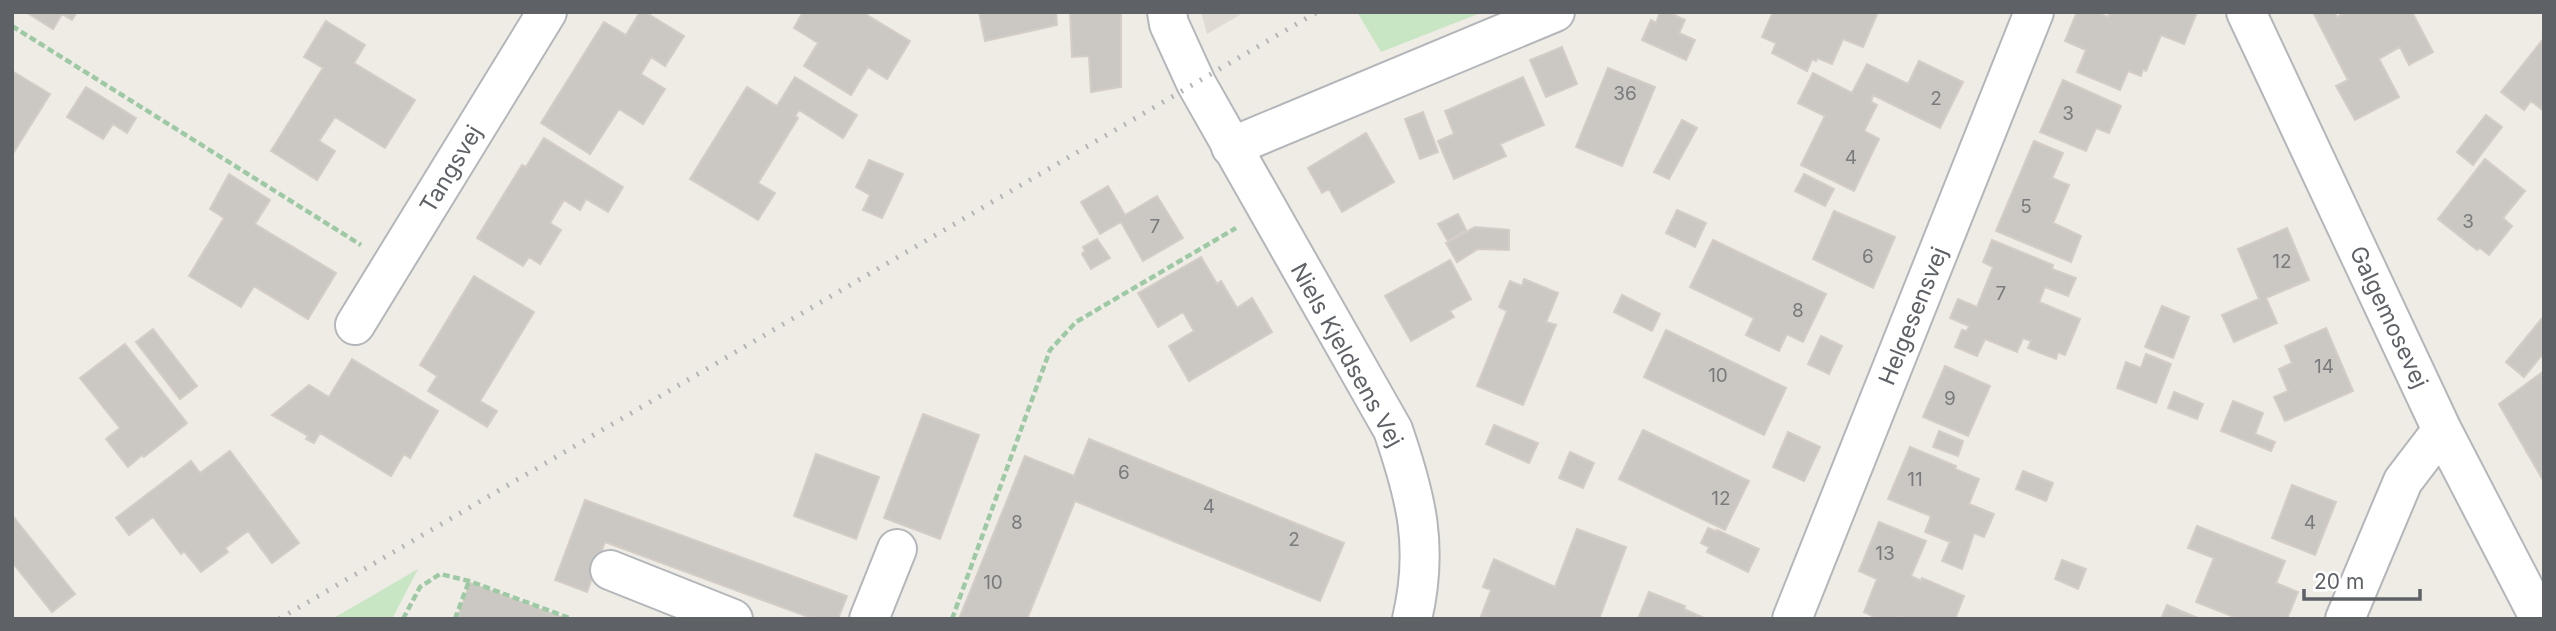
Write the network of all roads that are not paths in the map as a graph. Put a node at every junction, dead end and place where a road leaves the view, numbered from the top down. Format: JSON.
{"nodes":[{"id":1,"x":547,"y":12,"type":"edge"},
{"id":2,"x":1167,"y":12,"type":"edge"},
{"id":3,"x":1555,"y":12,"type":"edge"},
{"id":4,"x":2034,"y":12,"type":"edge"},
{"id":5,"x":2246,"y":12,"type":"edge"},
{"id":6,"x":1231,"y":147,"type":"junction"},
{"id":7,"x":355,"y":326,"type":"dead end"},
{"id":8,"x":2442,"y":430,"type":"junction"},
{"id":9,"x":897,"y":549,"type":"dead end"},
{"id":10,"x":610,"y":570,"type":"dead end"},
{"id":11,"x":733,"y":619,"type":"edge"},
{"id":12,"x":869,"y":619,"type":"edge"},
{"id":13,"x":1412,"y":619,"type":"edge"},
{"id":14,"x":1792,"y":619,"type":"edge"},
{"id":15,"x":2345,"y":619,"type":"edge"},
{"id":16,"x":2540,"y":619,"type":"edge"}],
"edges":[{"from":1,"to":7,"type":"street","name":"Tangsvej"},
{"from":2,"to":6,"type":"street","name":"Niels Kjeldsens Vej"},
{"from":3,"to":6,"type":"street"},
{"from":4,"to":14,"type":"street","name":"Helgesensvej"},
{"from":5,"to":8,"type":"street","name":"Galgemosevej"},
{"from":6,"to":13,"type":"street","name":"Niels Kjeldsens Vej"},
{"from":8,"to":15,"type":"street"},
{"from":8,"to":16,"type":"street","name":"Galgemosevej"},
{"from":9,"to":12,"type":"street"},
{"from":10,"to":11,"type":"street"}]}
